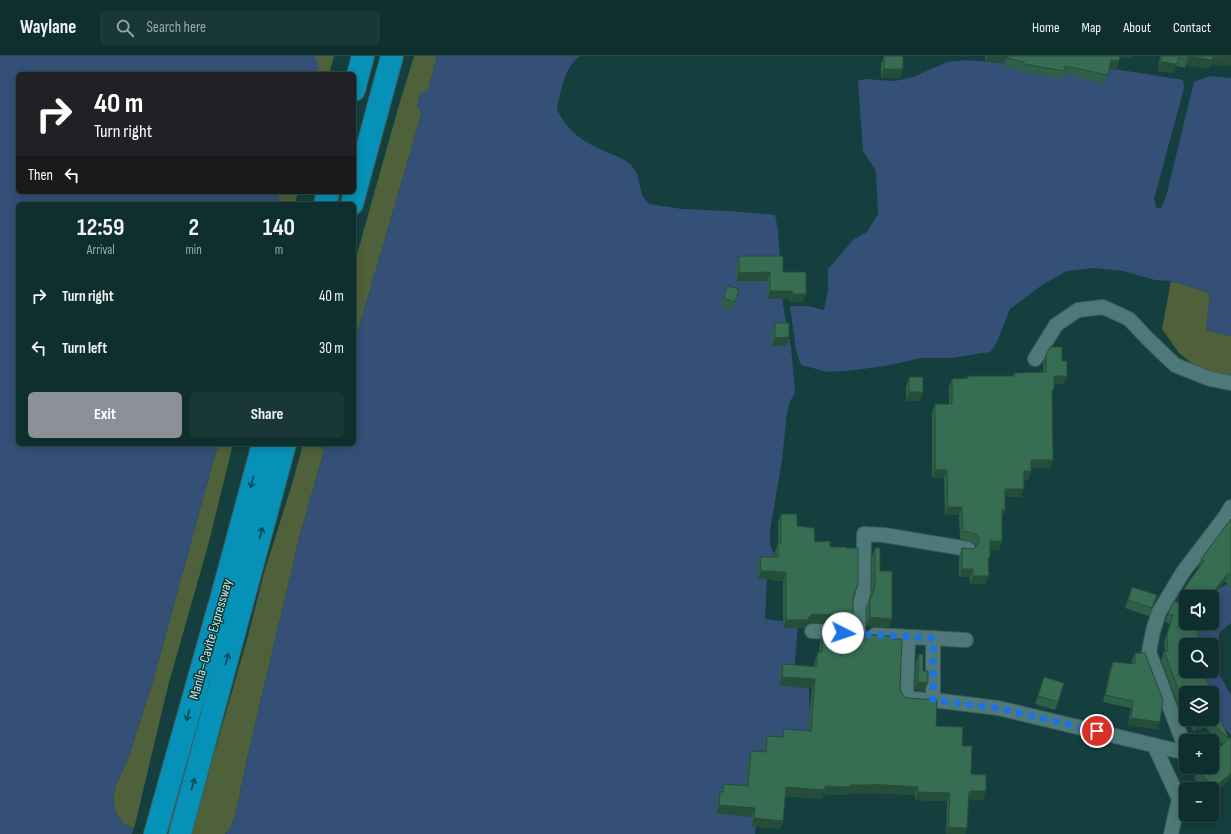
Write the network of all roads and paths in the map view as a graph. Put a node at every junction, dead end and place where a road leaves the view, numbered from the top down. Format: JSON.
{"nodes":[{"id":1,"x":363,"y":56,"type":"edge"},
{"id":2,"x":392,"y":56,"type":"edge"},
{"id":3,"x":402,"y":56,"type":"edge"},
{"id":4,"x":356,"y":82,"type":"edge"},
{"id":5,"x":358,"y":182,"type":"junction"},
{"id":6,"x":356,"y":189,"type":"edge"},
{"id":7,"x":1035,"y":359,"type":"dead end"},
{"id":8,"x":1231,"y":382,"type":"edge"},
{"id":9,"x":262,"y":446,"type":"edge"},
{"id":10,"x":284,"y":446,"type":"edge"},
{"id":11,"x":1231,"y":507,"type":"edge"},
{"id":12,"x":968,"y":549,"type":"edge"},
{"id":13,"x":812,"y":631,"type":"dead end"},
{"id":14,"x":858,"y":634,"type":"junction"},
{"id":15,"x":908,"y":637,"type":"junction"},
{"id":16,"x":933,"y":638,"type":"junction"},
{"id":17,"x":966,"y":640,"type":"dead end"},
{"id":18,"x":933,"y":700,"type":"junction"},
{"id":19,"x":1154,"y":745,"type":"junction"},
{"id":20,"x":158,"y":825,"type":"edge"},
{"id":21,"x":182,"y":828,"type":"edge"},
{"id":22,"x":1172,"y":834,"type":"edge"}],
"edges":[{"from":1,"to":4,"type":"highway"},
{"from":2,"to":5,"type":"highway"},
{"from":3,"to":5,"type":"highway"},
{"from":5,"to":6,"type":"highway"},
{"from":7,"to":8,"type":"street"},
{"from":9,"to":20,"type":"highway","name":"Manila–Cavite Expressway","one_way":true},
{"from":21,"to":10,"type":"highway","name":"Manila–Cavite Expressway","one_way":true},
{"from":11,"to":19,"type":"street"},
{"from":12,"to":14,"type":"street"},
{"from":13,"to":14,"type":"street"},
{"from":14,"to":15,"type":"street"},
{"from":15,"to":16,"type":"street"},
{"from":15,"to":18,"type":"street"},
{"from":16,"to":17,"type":"street"},
{"from":16,"to":18,"type":"street"},
{"from":18,"to":19,"type":"street"},
{"from":19,"to":22,"type":"street"}]}
